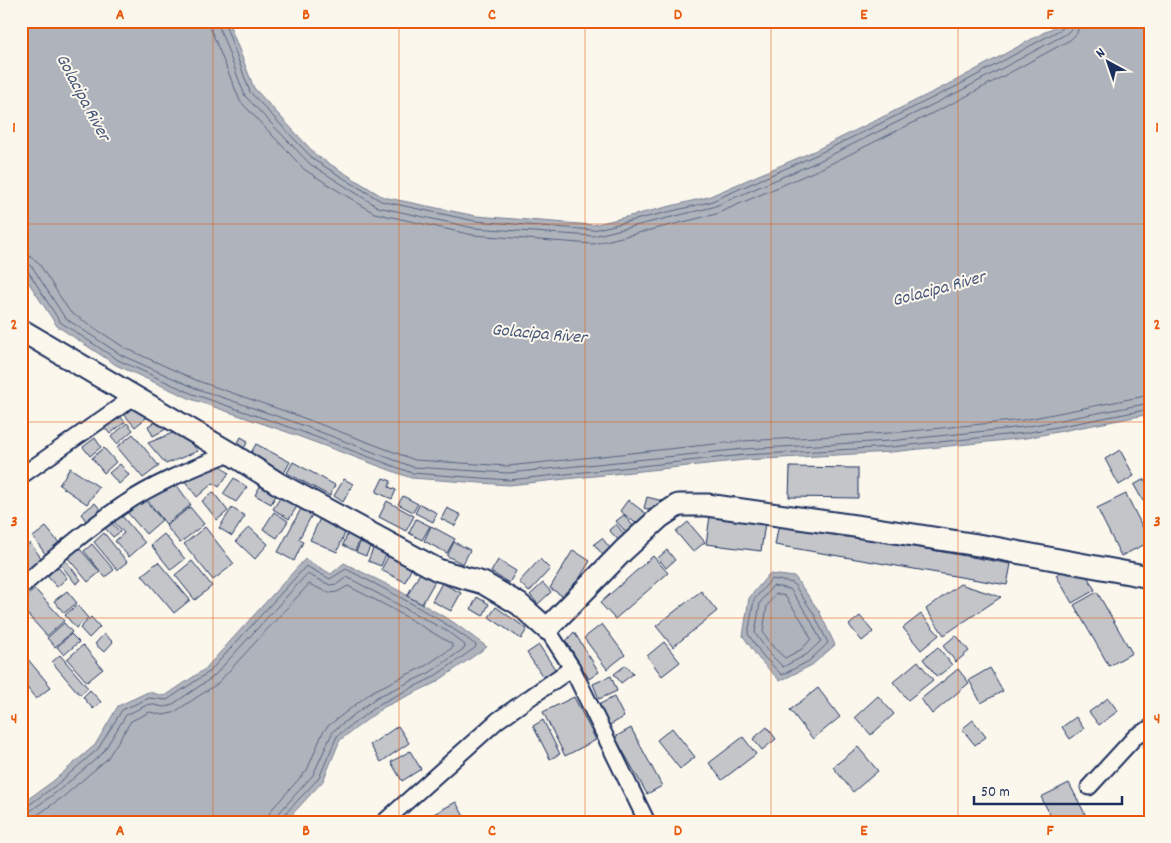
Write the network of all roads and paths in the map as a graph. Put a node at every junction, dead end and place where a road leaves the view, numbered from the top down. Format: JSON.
{"nodes":[{"id":1,"x":21,"y":330,"type":"edge"},
{"id":2,"x":135,"y":396,"type":"junction"},
{"id":3,"x":230,"y":453,"type":"junction"},
{"id":4,"x":21,"y":476,"type":"edge"},
{"id":5,"x":1150,"y":577,"type":"edge"},
{"id":6,"x":21,"y":587,"type":"edge"},
{"id":7,"x":547,"y":629,"type":"junction"},
{"id":8,"x":572,"y":668,"type":"junction"},
{"id":9,"x":1150,"y":728,"type":"edge"},
{"id":10,"x":1088,"y":787,"type":"dead end"},
{"id":11,"x":384,"y":822,"type":"edge"},
{"id":12,"x":647,"y":822,"type":"edge"}],
"edges":[{"from":1,"to":2,"type":"street"},
{"from":2,"to":3,"type":"street"},
{"from":2,"to":4,"type":"street"},
{"from":3,"to":6,"type":"street"},
{"from":3,"to":7,"type":"street"},
{"from":5,"to":7,"type":"street"},
{"from":7,"to":8,"type":"street"},
{"from":8,"to":11,"type":"street"},
{"from":8,"to":12,"type":"street"},
{"from":9,"to":10,"type":"street"}]}
